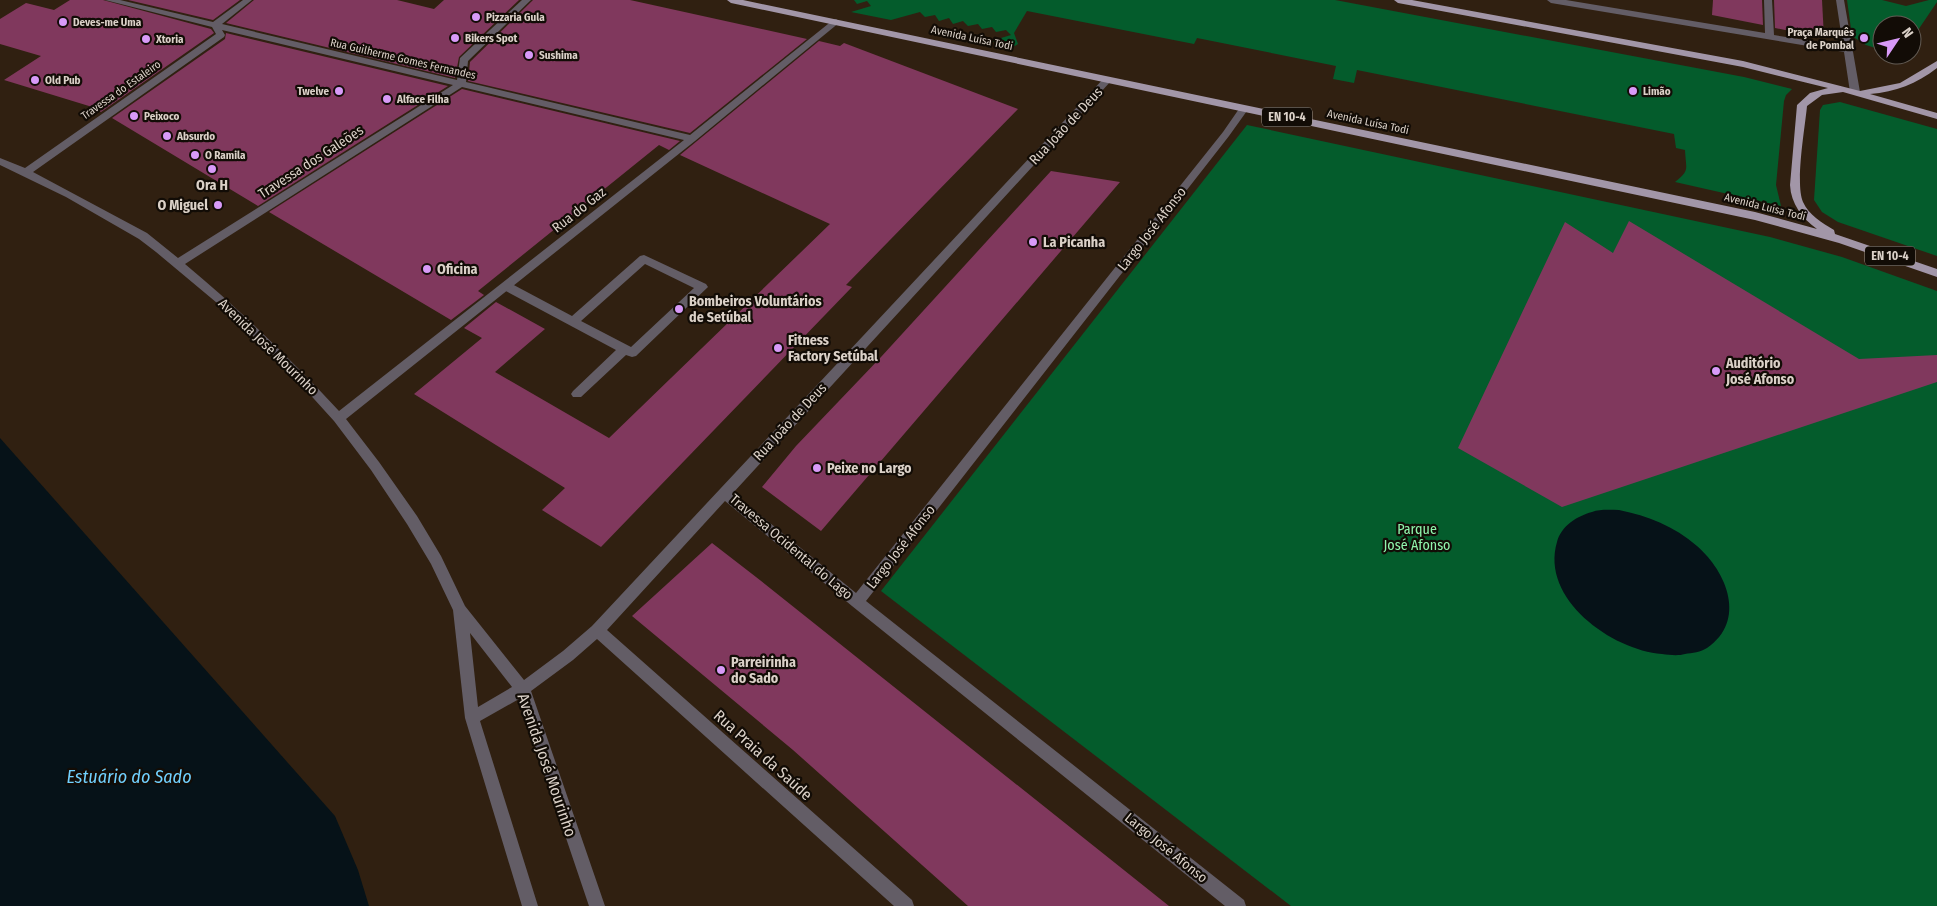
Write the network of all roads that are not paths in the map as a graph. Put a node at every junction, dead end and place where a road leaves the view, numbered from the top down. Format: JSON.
{"nodes":[{"id":1,"x":109,"y":0,"type":"edge"},
{"id":2,"x":248,"y":0,"type":"edge"},
{"id":3,"x":527,"y":0,"type":"edge"},
{"id":4,"x":731,"y":0,"type":"edge"},
{"id":5,"x":1398,"y":0,"type":"edge"},
{"id":6,"x":1551,"y":0,"type":"edge"},
{"id":7,"x":1768,"y":0,"type":"edge"},
{"id":8,"x":1840,"y":0,"type":"edge"},
{"id":9,"x":836,"y":22,"type":"junction"},
{"id":10,"x":214,"y":25,"type":"junction"},
{"id":11,"x":1770,"y":37,"type":"junction"},
{"id":12,"x":1848,"y":50,"type":"junction"},
{"id":13,"x":1937,"y":64,"type":"edge"},
{"id":14,"x":1108,"y":80,"type":"junction"},
{"id":15,"x":461,"y":84,"type":"junction"},
{"id":16,"x":1855,"y":92,"type":"junction"},
{"id":17,"x":1244,"y":108,"type":"junction"},
{"id":18,"x":1937,"y":116,"type":"edge"},
{"id":19,"x":692,"y":139,"type":"junction"},
{"id":20,"x":0,"y":161,"type":"edge"},
{"id":21,"x":26,"y":172,"type":"junction"},
{"id":22,"x":1842,"y":240,"type":"junction"},
{"id":23,"x":177,"y":264,"type":"junction"},
{"id":24,"x":1937,"y":273,"type":"edge"},
{"id":25,"x":506,"y":286,"type":"junction"},
{"id":26,"x":573,"y":322,"type":"junction"},
{"id":27,"x":624,"y":349,"type":"junction"},
{"id":28,"x":577,"y":394,"type":"dead end"},
{"id":29,"x":338,"y":418,"type":"junction"},
{"id":30,"x":724,"y":492,"type":"junction"},
{"id":31,"x":857,"y":602,"type":"junction"},
{"id":32,"x":460,"y":610,"type":"junction"},
{"id":33,"x":597,"y":630,"type":"junction"},
{"id":34,"x":522,"y":690,"type":"junction"},
{"id":35,"x":472,"y":718,"type":"junction"},
{"id":36,"x":530,"y":906,"type":"edge"},
{"id":37,"x":597,"y":906,"type":"edge"},
{"id":38,"x":906,"y":906,"type":"edge"},
{"id":39,"x":1238,"y":906,"type":"edge"}],
"edges":[{"from":1,"to":10,"type":"street","name":"Rua Guilherme Gomes Fernandes"},
{"from":2,"to":10,"type":"street"},
{"from":3,"to":15,"type":"street"},
{"from":4,"to":9,"type":"main road","name":"Avenida Luísa Todi","number":"EN 10-4"},
{"from":5,"to":16,"type":"main road"},
{"from":6,"to":11,"type":"street"},
{"from":7,"to":11,"type":"street"},
{"from":8,"to":12,"type":"street"},
{"from":9,"to":14,"type":"main road","name":"Avenida Luísa Todi","number":"EN 10-4"},
{"from":9,"to":19,"type":"street","name":"Rua do Gaz"},
{"from":10,"to":15,"type":"street","name":"Rua Guilherme Gomes Fernandes"},
{"from":10,"to":21,"type":"street","name":"Travessa do Estaleiro"},
{"from":11,"to":12,"type":"street"},
{"from":12,"to":16,"type":"street"},
{"from":13,"to":16,"type":"main road"},
{"from":14,"to":17,"type":"main road","name":"Avenida Luísa Todi","number":"EN 10-4"},
{"from":14,"to":30,"type":"street","name":"Rua João de Deus"},
{"from":15,"to":19,"type":"street","name":"Rua Guilherme Gomes Fernandes"},
{"from":15,"to":23,"type":"street","name":"Travessa dos Galeões"},
{"from":16,"to":18,"type":"main road"},
{"from":16,"to":22,"type":"main road"},
{"from":17,"to":22,"type":"main road","name":"Avenida Luísa Todi","number":"EN 10-4"},
{"from":17,"to":31,"type":"street","name":"Largo José Afonso"},
{"from":19,"to":25,"type":"street","name":"Rua do Gaz"},
{"from":20,"to":21,"type":"street","name":"Avenida José Mourinho"},
{"from":21,"to":23,"type":"street","name":"Avenida José Mourinho"},
{"from":22,"to":24,"type":"main road","name":"Avenida Luísa Todi","number":"EN 10-4"},
{"from":23,"to":29,"type":"street","name":"Avenida José Mourinho"},
{"from":25,"to":26,"type":"street"},
{"from":25,"to":29,"type":"street","name":"Rua do Gaz"},
{"from":26,"to":27,"type":"street"},
{"from":26,"to":27,"type":"street"},
{"from":27,"to":28,"type":"street"},
{"from":29,"to":32,"type":"street","name":"Avenida José Mourinho"},
{"from":30,"to":31,"type":"street","name":"Travessa Ocidental do Lago"},
{"from":30,"to":33,"type":"street","name":"Rua João de Deus"},
{"from":31,"to":39,"type":"street","name":"Largo José Afonso"},
{"from":32,"to":34,"type":"street","name":"Avenida José Mourinho"},
{"from":32,"to":35,"type":"street","name":"Avenida José Mourinho"},
{"from":33,"to":34,"type":"street","name":"Rua João de Deus"},
{"from":33,"to":38,"type":"street","name":"Rua Praia da Saúde"},
{"from":34,"to":35,"type":"street","name":"Rua João de Deus"},
{"from":34,"to":37,"type":"street","name":"Avenida José Mourinho"},
{"from":35,"to":36,"type":"street","name":"Avenida José Mourinho"}]}
